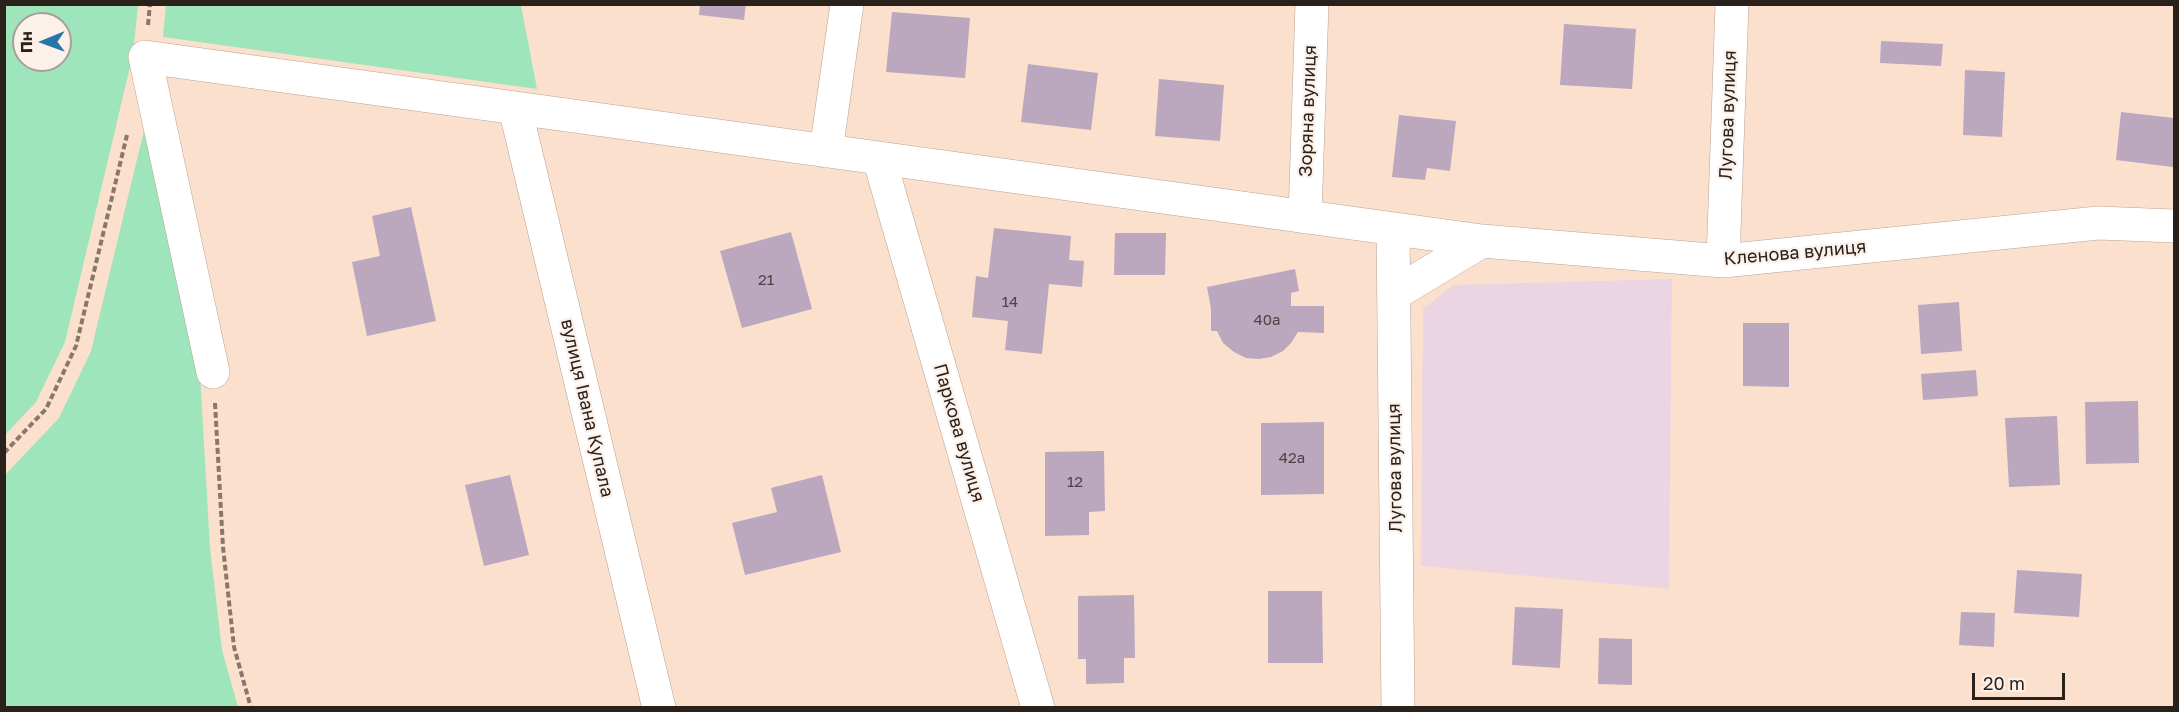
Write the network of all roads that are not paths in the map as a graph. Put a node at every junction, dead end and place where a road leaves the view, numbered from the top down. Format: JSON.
{"nodes":[{"id":1,"x":847,"y":4,"type":"edge"},
{"id":2,"x":1312,"y":4,"type":"edge"},
{"id":3,"x":1732,"y":4,"type":"edge"},
{"id":4,"x":515,"y":108,"type":"junction"},
{"id":5,"x":826,"y":151,"type":"junction"},
{"id":6,"x":879,"y":158,"type":"junction"},
{"id":7,"x":1305,"y":217,"type":"junction"},
{"id":8,"x":2175,"y":226,"type":"edge"},
{"id":9,"x":1392,"y":229,"type":"junction"},
{"id":10,"x":1482,"y":241,"type":"junction"},
{"id":11,"x":1723,"y":261,"type":"junction"},
{"id":12,"x":1394,"y":294,"type":"junction"},
{"id":13,"x":213,"y":372,"type":"road end"},
{"id":14,"x":658,"y":708,"type":"edge"},
{"id":15,"x":1038,"y":708,"type":"edge"},
{"id":16,"x":1398,"y":708,"type":"edge"}],
"edges":[{"from":1,"to":5,"type":"street"},
{"from":2,"to":7,"type":"street","name":"Зоряна вулиця"},
{"from":3,"to":11,"type":"street","name":"Лугова вулиця"},
{"from":4,"to":5,"type":"street","name":"Кленова вулиця"},
{"from":4,"to":13,"type":"street","name":"Кленова вулиця"},
{"from":4,"to":14,"type":"street","name":"вулиця Івана Купала"},
{"from":5,"to":6,"type":"street","name":"Кленова вулиця"},
{"from":6,"to":7,"type":"street","name":"Кленова вулиця"},
{"from":6,"to":15,"type":"street","name":"Паркова вулиця"},
{"from":7,"to":9,"type":"street","name":"Кленова вулиця"},
{"from":8,"to":11,"type":"street","name":"Кленова вулиця"},
{"from":9,"to":10,"type":"street","name":"Кленова вулиця"},
{"from":9,"to":12,"type":"street","name":"Лугова вулиця"},
{"from":10,"to":11,"type":"street","name":"Кленова вулиця"},
{"from":10,"to":12,"type":"street"},
{"from":12,"to":16,"type":"street","name":"Лугова вулиця"}]}
